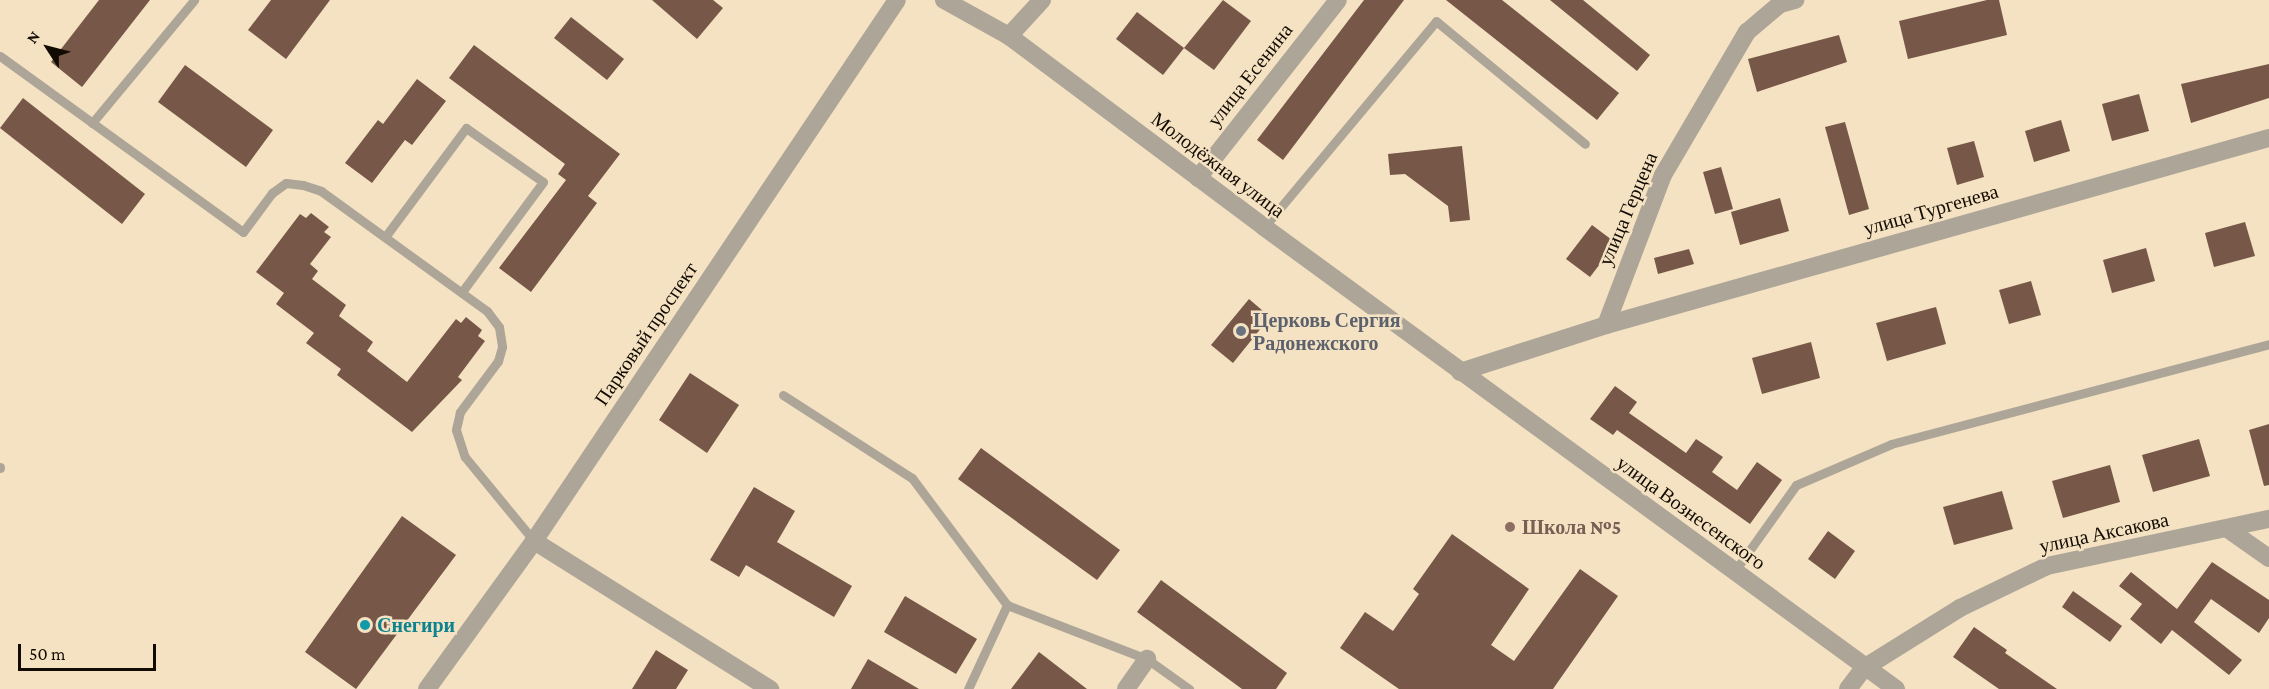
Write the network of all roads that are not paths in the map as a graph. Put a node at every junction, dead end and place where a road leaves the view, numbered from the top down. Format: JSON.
{"nodes":[{"id":1,"x":194,"y":0,"type":"edge"},
{"id":2,"x":897,"y":0,"type":"edge"},
{"id":3,"x":944,"y":0,"type":"edge"},
{"id":4,"x":1042,"y":0,"type":"edge"},
{"id":5,"x":1338,"y":0,"type":"edge"},
{"id":6,"x":1795,"y":0,"type":"edge"},
{"id":7,"x":1010,"y":36,"type":"junction"},
{"id":8,"x":0,"y":56,"type":"edge"},
{"id":9,"x":92,"y":123,"type":"junction"},
{"id":10,"x":2269,"y":138,"type":"edge"},
{"id":11,"x":1585,"y":144,"type":"dead end"},
{"id":12,"x":1198,"y":178,"type":"junction"},
{"id":13,"x":1264,"y":227,"type":"junction"},
{"id":14,"x":385,"y":237,"type":"junction"},
{"id":15,"x":462,"y":292,"type":"junction"},
{"id":16,"x":1606,"y":325,"type":"junction"},
{"id":17,"x":2269,"y":344,"type":"edge"},
{"id":18,"x":1460,"y":372,"type":"junction"},
{"id":19,"x":783,"y":396,"type":"dead end"},
{"id":20,"x":2269,"y":519,"type":"edge"},
{"id":21,"x":2229,"y":530,"type":"junction"},
{"id":22,"x":534,"y":541,"type":"junction"},
{"id":23,"x":2269,"y":558,"type":"edge"},
{"id":24,"x":1734,"y":573,"type":"junction"},
{"id":25,"x":1007,"y":605,"type":"junction"},
{"id":26,"x":1147,"y":659,"type":"junction"},
{"id":27,"x":1864,"y":668,"type":"junction"},
{"id":28,"x":427,"y":689,"type":"edge"},
{"id":29,"x":770,"y":689,"type":"edge"},
{"id":30,"x":968,"y":689,"type":"edge"},
{"id":31,"x":1126,"y":689,"type":"edge"},
{"id":32,"x":1189,"y":689,"type":"edge"},
{"id":33,"x":1848,"y":689,"type":"edge"},
{"id":34,"x":1896,"y":689,"type":"edge"}],
"edges":[{"from":1,"to":9,"type":"lane"},
{"from":2,"to":22,"type":"street","name":"Парковый проспект"},
{"from":3,"to":7,"type":"street","name":"Молодёжная улица"},
{"from":4,"to":7,"type":"street"},
{"from":5,"to":12,"type":"street","name":"улица Есенина"},
{"from":6,"to":16,"type":"street","name":"улица Герцена"},
{"from":7,"to":12,"type":"street","name":"Молодёжная улица"},
{"from":8,"to":9,"type":"lane"},
{"from":9,"to":14,"type":"lane"},
{"from":10,"to":16,"type":"street","name":"улица Тургенева"},
{"from":11,"to":13,"type":"lane"},
{"from":12,"to":13,"type":"street","name":"Молодёжная улица"},
{"from":13,"to":18,"type":"street","name":"Молодёжная улица"},
{"from":14,"to":15,"type":"lane"},
{"from":14,"to":15,"type":"lane"},
{"from":15,"to":22,"type":"lane"},
{"from":16,"to":18,"type":"street"},
{"from":17,"to":24,"type":"lane"},
{"from":18,"to":24,"type":"street","name":"улица Вознесенского"},
{"from":19,"to":25,"type":"lane"},
{"from":20,"to":21,"type":"street","name":"улица Аксакова"},
{"from":21,"to":23,"type":"street"},
{"from":21,"to":27,"type":"street","name":"улица Аксакова"},
{"from":22,"to":28,"type":"street","name":"Парковый проспект"},
{"from":22,"to":29,"type":"street"},
{"from":24,"to":27,"type":"street","name":"улица Вознесенского"},
{"from":25,"to":26,"type":"lane"},
{"from":25,"to":30,"type":"lane"},
{"from":26,"to":31,"type":"street"},
{"from":26,"to":32,"type":"lane"},
{"from":27,"to":33,"type":"street"},
{"from":27,"to":34,"type":"street","name":"улица Вознесенского"}]}
